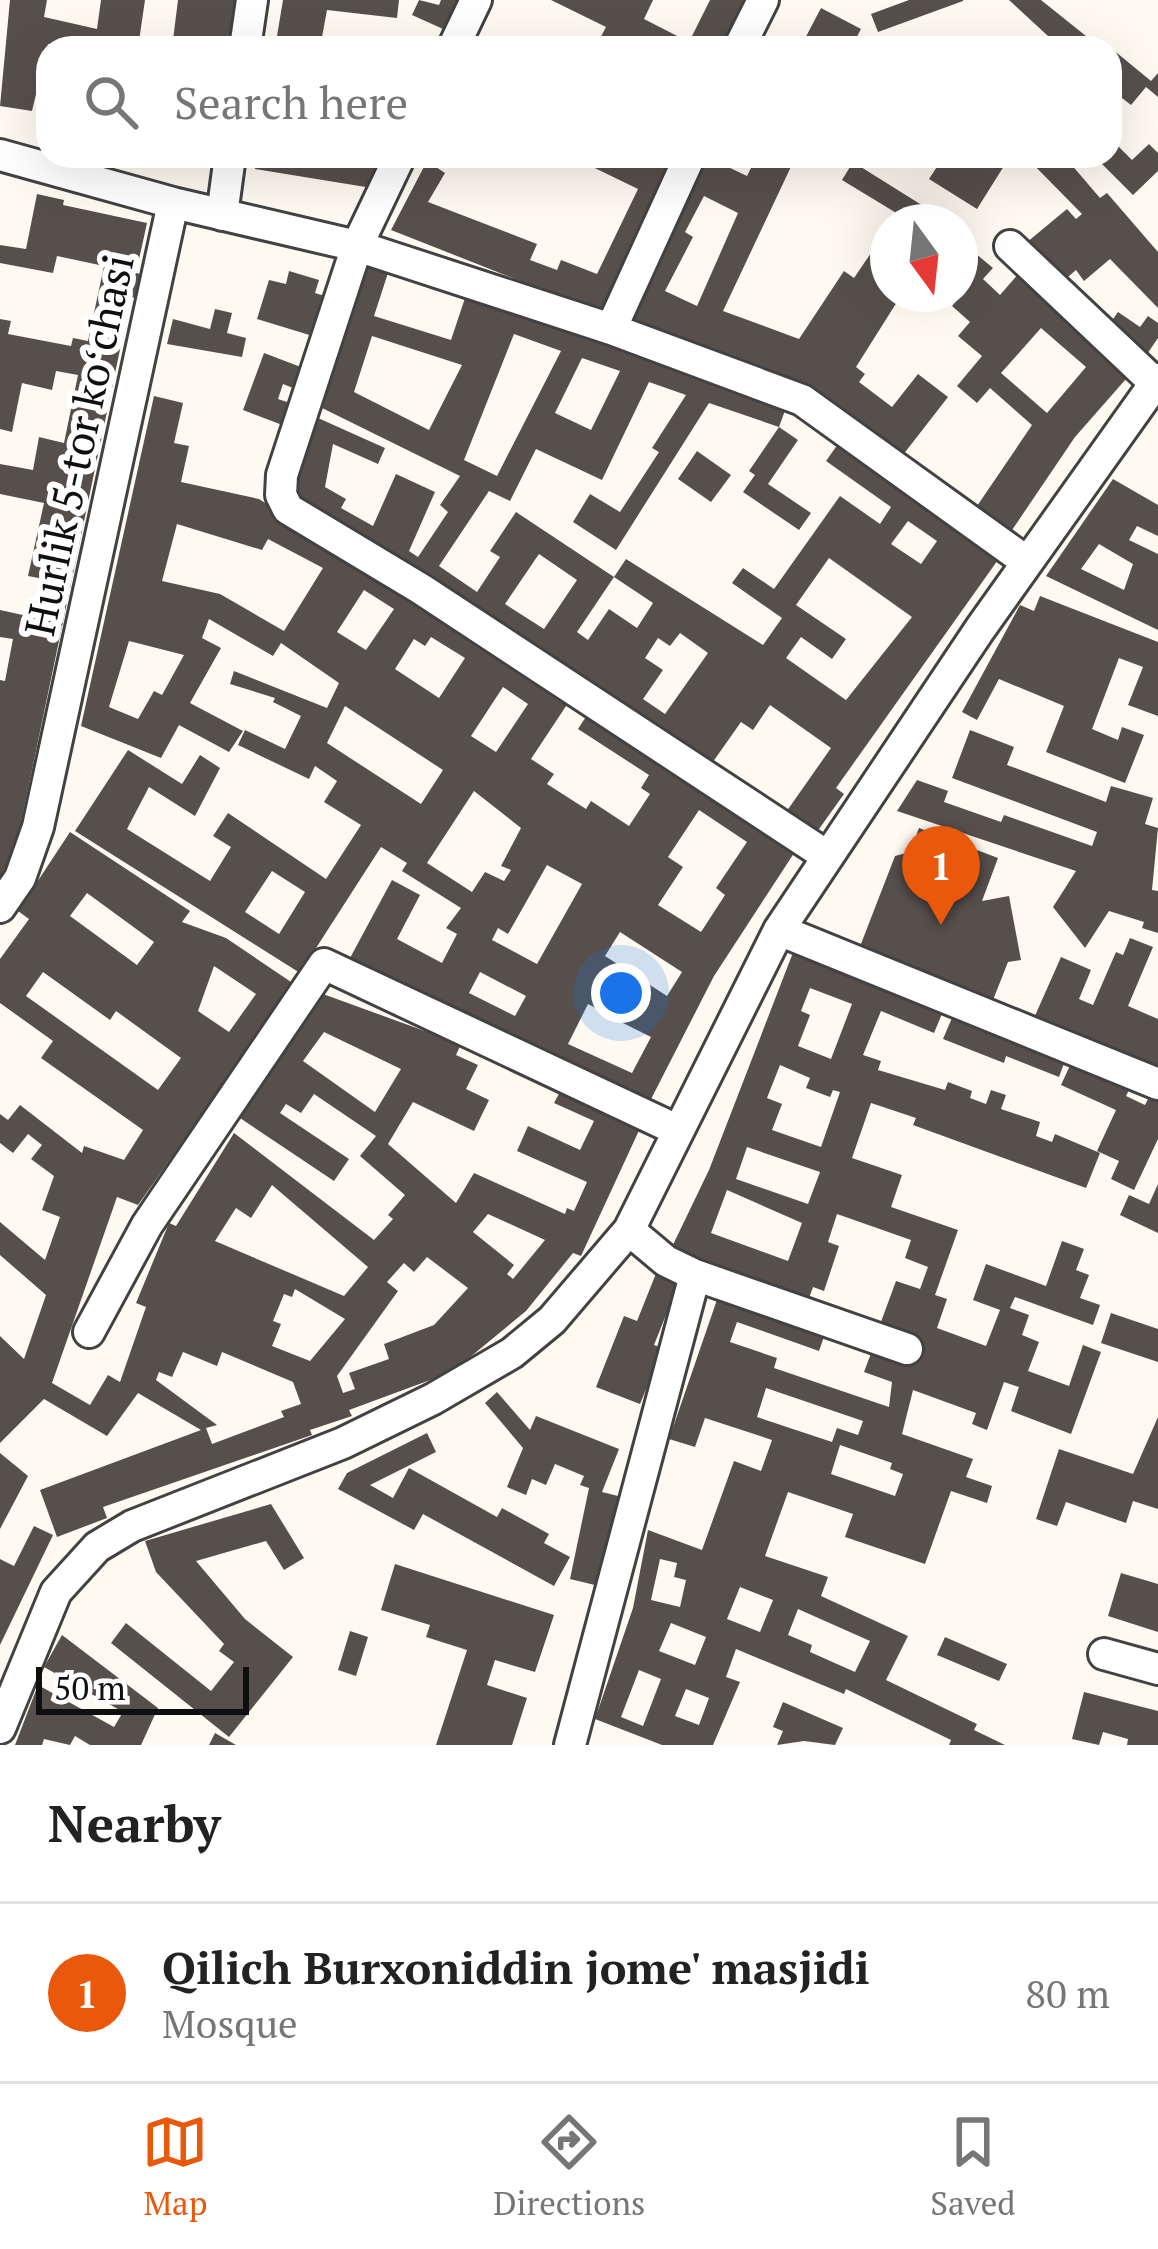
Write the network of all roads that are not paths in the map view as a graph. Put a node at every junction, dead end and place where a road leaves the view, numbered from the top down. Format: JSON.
{"nodes":[{"id":1,"x":252,"y":0,"type":"edge"},
{"id":2,"x":476,"y":0,"type":"edge"},
{"id":3,"x":763,"y":0,"type":"edge"},
{"id":4,"x":247,"y":36,"type":"edge"},
{"id":5,"x":459,"y":36,"type":"edge"},
{"id":6,"x":745,"y":36,"type":"edge"},
{"id":7,"x":0,"y":155,"type":"edge"},
{"id":8,"x":36,"y":165,"type":"edge"},
{"id":9,"x":47,"y":168,"type":"edge"},
{"id":10,"x":228,"y":168,"type":"edge"},
{"id":11,"x":394,"y":168,"type":"edge"},
{"id":12,"x":685,"y":168,"type":"edge"},
{"id":13,"x":173,"y":203,"type":"junction"},
{"id":14,"x":222,"y":215,"type":"junction"},
{"id":15,"x":357,"y":246,"type":"junction"},
{"id":16,"x":1010,"y":247,"type":"dead end"},
{"id":17,"x":611,"y":329,"type":"junction"},
{"id":18,"x":1157,"y":382,"type":"edge"},
{"id":19,"x":1027,"y":562,"type":"junction"},
{"id":20,"x":827,"y":856,"type":"junction"},
{"id":21,"x":0,"y":907,"type":"edge"},
{"id":22,"x":779,"y":930,"type":"junction"},
{"id":23,"x":1158,"y":1084,"type":"edge"},
{"id":24,"x":677,"y":1130,"type":"junction"},
{"id":25,"x":629,"y":1230,"type":"junction"},
{"id":26,"x":694,"y":1276,"type":"junction"},
{"id":27,"x":89,"y":1332,"type":"dead end"},
{"id":28,"x":907,"y":1349,"type":"dead end"},
{"id":29,"x":1104,"y":1654,"type":"dead end"},
{"id":30,"x":1158,"y":1669,"type":"edge"},
{"id":31,"x":5,"y":1692,"type":"edge"},
{"id":32,"x":0,"y":1728,"type":"edge"},
{"id":33,"x":570,"y":1745,"type":"edge"}],
"edges":[{"from":1,"to":4,"type":"street"},
{"from":2,"to":5,"type":"street"},
{"from":3,"to":6,"type":"street"},
{"from":7,"to":8,"type":"street"},
{"from":9,"to":13,"type":"street"},
{"from":10,"to":14,"type":"street"},
{"from":11,"to":15,"type":"street"},
{"from":12,"to":17,"type":"street"},
{"from":13,"to":14,"type":"street"},
{"from":13,"to":21,"type":"street","name":"Hurlik 5-tor koʻchasi"},
{"from":14,"to":15,"type":"street"},
{"from":15,"to":17,"type":"street"},
{"from":15,"to":20,"type":"street"},
{"from":16,"to":18,"type":"street"},
{"from":17,"to":19,"type":"street"},
{"from":18,"to":19,"type":"street"},
{"from":19,"to":20,"type":"street"},
{"from":20,"to":22,"type":"street"},
{"from":22,"to":23,"type":"street"},
{"from":22,"to":24,"type":"street"},
{"from":24,"to":25,"type":"street"},
{"from":24,"to":27,"type":"street"},
{"from":25,"to":26,"type":"street"},
{"from":25,"to":31,"type":"street"},
{"from":26,"to":28,"type":"street"},
{"from":26,"to":33,"type":"street"},
{"from":29,"to":30,"type":"street"},
{"from":31,"to":32,"type":"street"}]}
